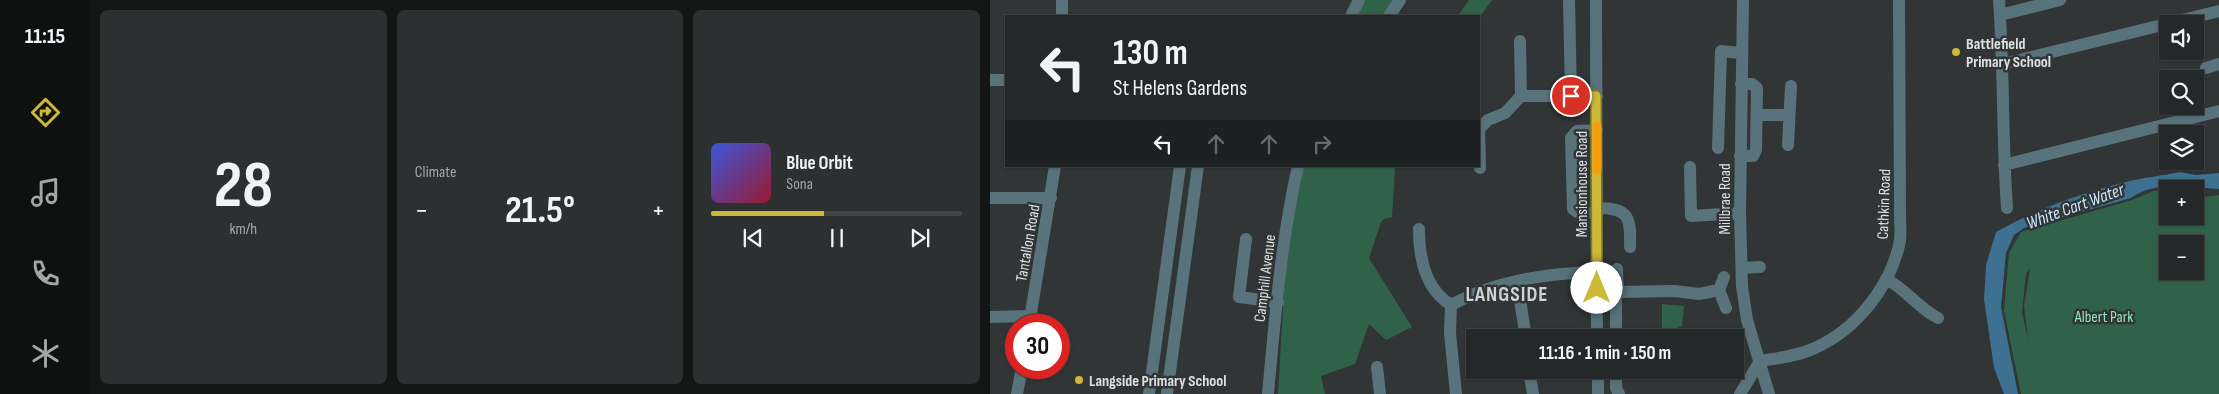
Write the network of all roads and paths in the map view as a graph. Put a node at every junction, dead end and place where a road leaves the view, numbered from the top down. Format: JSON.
{"nodes":[{"id":1,"x":1062,"y":0,"type":"edge"},
{"id":2,"x":1359,"y":0,"type":"edge"},
{"id":3,"x":1400,"y":0,"type":"edge"},
{"id":4,"x":1569,"y":0,"type":"edge"},
{"id":5,"x":1596,"y":0,"type":"edge"},
{"id":6,"x":1743,"y":0,"type":"edge"},
{"id":7,"x":1899,"y":0,"type":"edge"},
{"id":8,"x":1999,"y":0,"type":"edge"},
{"id":9,"x":2060,"y":0,"type":"edge"},
{"id":10,"x":2219,"y":11,"type":"edge"},
{"id":11,"x":1062,"y":15,"type":"edge"},
{"id":12,"x":1352,"y":15,"type":"edge"},
{"id":13,"x":1390,"y":15,"type":"edge"},
{"id":14,"x":2000,"y":15,"type":"junction"},
{"id":15,"x":1520,"y":41,"type":"dead end"},
{"id":16,"x":1741,"y":53,"type":"junction"},
{"id":17,"x":2003,"y":64,"type":"junction"},
{"id":18,"x":2219,"y":64,"type":"edge"},
{"id":19,"x":2206,"y":68,"type":"dead end"},
{"id":20,"x":990,"y":80,"type":"edge"},
{"id":21,"x":1005,"y":80,"type":"edge"},
{"id":22,"x":1741,"y":84,"type":"junction"},
{"id":23,"x":1791,"y":86,"type":"dead end"},
{"id":24,"x":1520,"y":96,"type":"junction"},
{"id":25,"x":1571,"y":96,"type":"junction"},
{"id":26,"x":1596,"y":96,"type":"junction"},
{"id":27,"x":2219,"y":111,"type":"edge"},
{"id":28,"x":1789,"y":114,"type":"junction"},
{"id":29,"x":1757,"y":115,"type":"junction"},
{"id":30,"x":1480,"y":128,"type":"edge"},
{"id":31,"x":1597,"y":130,"type":"junction"},
{"id":32,"x":1788,"y":145,"type":"dead end"},
{"id":33,"x":1718,"y":148,"type":"dead end"},
{"id":34,"x":1740,"y":156,"type":"junction"},
{"id":35,"x":2004,"y":165,"type":"junction"},
{"id":36,"x":1055,"y":167,"type":"edge"},
{"id":37,"x":1180,"y":167,"type":"edge"},
{"id":38,"x":1198,"y":167,"type":"edge"},
{"id":39,"x":1298,"y":167,"type":"edge"},
{"id":40,"x":1690,"y":167,"type":"dead end"},
{"id":41,"x":990,"y":198,"type":"edge"},
{"id":42,"x":1051,"y":198,"type":"junction"},
{"id":43,"x":2007,"y":208,"type":"dead end"},
{"id":44,"x":1597,"y":210,"type":"junction"},
{"id":45,"x":1740,"y":213,"type":"junction"},
{"id":46,"x":1419,"y":229,"type":"dead end"},
{"id":47,"x":1246,"y":239,"type":"dead end"},
{"id":48,"x":1630,"y":247,"type":"dead end"},
{"id":49,"x":1760,"y":267,"type":"dead end"},
{"id":50,"x":1742,"y":268,"type":"junction"},
{"id":51,"x":1617,"y":269,"type":"dead end"},
{"id":52,"x":1597,"y":272,"type":"junction"},
{"id":53,"x":1724,"y":277,"type":"dead end"},
{"id":54,"x":1886,"y":279,"type":"junction"},
{"id":55,"x":1517,"y":281,"type":"junction"},
{"id":56,"x":1719,"y":290,"type":"junction"},
{"id":57,"x":1618,"y":292,"type":"junction"},
{"id":58,"x":1278,"y":302,"type":"junction"},
{"id":59,"x":1451,"y":305,"type":"junction"},
{"id":60,"x":1726,"y":308,"type":"dead end"},
{"id":61,"x":1031,"y":314,"type":"edge"},
{"id":62,"x":990,"y":317,"type":"edge"},
{"id":63,"x":1005,"y":318,"type":"edge"},
{"id":64,"x":1938,"y":318,"type":"dead end"},
{"id":65,"x":1525,"y":329,"type":"edge"},
{"id":66,"x":1598,"y":329,"type":"edge"},
{"id":67,"x":1616,"y":329,"type":"edge"},
{"id":68,"x":1760,"y":362,"type":"junction"},
{"id":69,"x":1377,"y":367,"type":"dead end"},
{"id":70,"x":1020,"y":379,"type":"edge"},
{"id":71,"x":1530,"y":379,"type":"edge"},
{"id":72,"x":1598,"y":379,"type":"edge"},
{"id":73,"x":1616,"y":379,"type":"edge"},
{"id":74,"x":1018,"y":394,"type":"edge"},
{"id":75,"x":1149,"y":394,"type":"edge"},
{"id":76,"x":1167,"y":394,"type":"edge"},
{"id":77,"x":1268,"y":394,"type":"edge"},
{"id":78,"x":1380,"y":394,"type":"edge"},
{"id":79,"x":1456,"y":394,"type":"edge"},
{"id":80,"x":1533,"y":394,"type":"edge"},
{"id":81,"x":1598,"y":394,"type":"edge"},
{"id":82,"x":1619,"y":394,"type":"edge"},
{"id":83,"x":1740,"y":394,"type":"edge"},
{"id":84,"x":1769,"y":394,"type":"edge"}],
"edges":[{"from":1,"to":11,"type":"street"},
{"from":2,"to":12,"type":"street"},
{"from":3,"to":13,"type":"street"},
{"from":4,"to":25,"type":"street"},
{"from":5,"to":26,"type":"street","name":"Mansionhouse Road"},
{"from":6,"to":16,"type":"street","name":"Millbrae Road"},
{"from":7,"to":54,"type":"street","name":"Cathkin Road"},
{"from":8,"to":14,"type":"street"},
{"from":9,"to":14,"type":"street"},
{"from":10,"to":17,"type":"street"},
{"from":14,"to":17,"type":"street"},
{"from":15,"to":24,"type":"street"},
{"from":16,"to":22,"type":"street","name":"Millbrae Road"},
{"from":16,"to":33,"type":"street"},
{"from":17,"to":35,"type":"street"},
{"from":18,"to":19,"type":"street"},
{"from":20,"to":21,"type":"street"},
{"from":22,"to":29,"type":"street"},
{"from":22,"to":34,"type":"street","name":"Millbrae Road"},
{"from":23,"to":28,"type":"street"},
{"from":24,"to":25,"type":"street"},
{"from":24,"to":30,"type":"street"},
{"from":25,"to":26,"type":"street"},
{"from":26,"to":31,"type":"street","name":"Mansionhouse Road"},
{"from":27,"to":35,"type":"street"},
{"from":28,"to":29,"type":"street"},
{"from":28,"to":32,"type":"street"},
{"from":29,"to":34,"type":"street"},
{"from":31,"to":44,"type":"street","name":"Mansionhouse Road"},
{"from":31,"to":44,"type":"street"},
{"from":34,"to":45,"type":"street","name":"Millbrae Road"},
{"from":35,"to":43,"type":"street"},
{"from":36,"to":42,"type":"street","name":"Tantallon Road"},
{"from":37,"to":75,"type":"street"},
{"from":38,"to":76,"type":"street"},
{"from":39,"to":58,"type":"street","name":"Camphill Avenue"},
{"from":40,"to":45,"type":"street"},
{"from":41,"to":42,"type":"street"},
{"from":42,"to":61,"type":"street","name":"Tantallon Road"},
{"from":44,"to":48,"type":"street"},
{"from":44,"to":52,"type":"street","name":"Mansionhouse Road"},
{"from":45,"to":50,"type":"street","name":"Millbrae Road"},
{"from":46,"to":59,"type":"street"},
{"from":47,"to":58,"type":"street"},
{"from":49,"to":50,"type":"street"},
{"from":50,"to":68,"type":"street","name":"Millbrae Road"},
{"from":51,"to":57,"type":"street"},
{"from":52,"to":55,"type":"street"},
{"from":52,"to":66,"type":"street","name":"Mansionhouse Road"},
{"from":53,"to":56,"type":"street"},
{"from":54,"to":64,"type":"street"},
{"from":54,"to":68,"type":"street","name":"Cathkin Road"},
{"from":55,"to":59,"type":"street"},
{"from":55,"to":65,"type":"street"},
{"from":56,"to":57,"type":"street"},
{"from":56,"to":60,"type":"street"},
{"from":57,"to":67,"type":"street"},
{"from":58,"to":77,"type":"street","name":"Camphill Avenue"},
{"from":59,"to":79,"type":"street"},
{"from":62,"to":63,"type":"street"},
{"from":68,"to":83,"type":"street"},
{"from":68,"to":84,"type":"street","name":"Millbrae Road"},
{"from":69,"to":78,"type":"street"},
{"from":70,"to":74,"type":"street"},
{"from":71,"to":80,"type":"street"},
{"from":72,"to":81,"type":"street"},
{"from":73,"to":82,"type":"street"}]}
